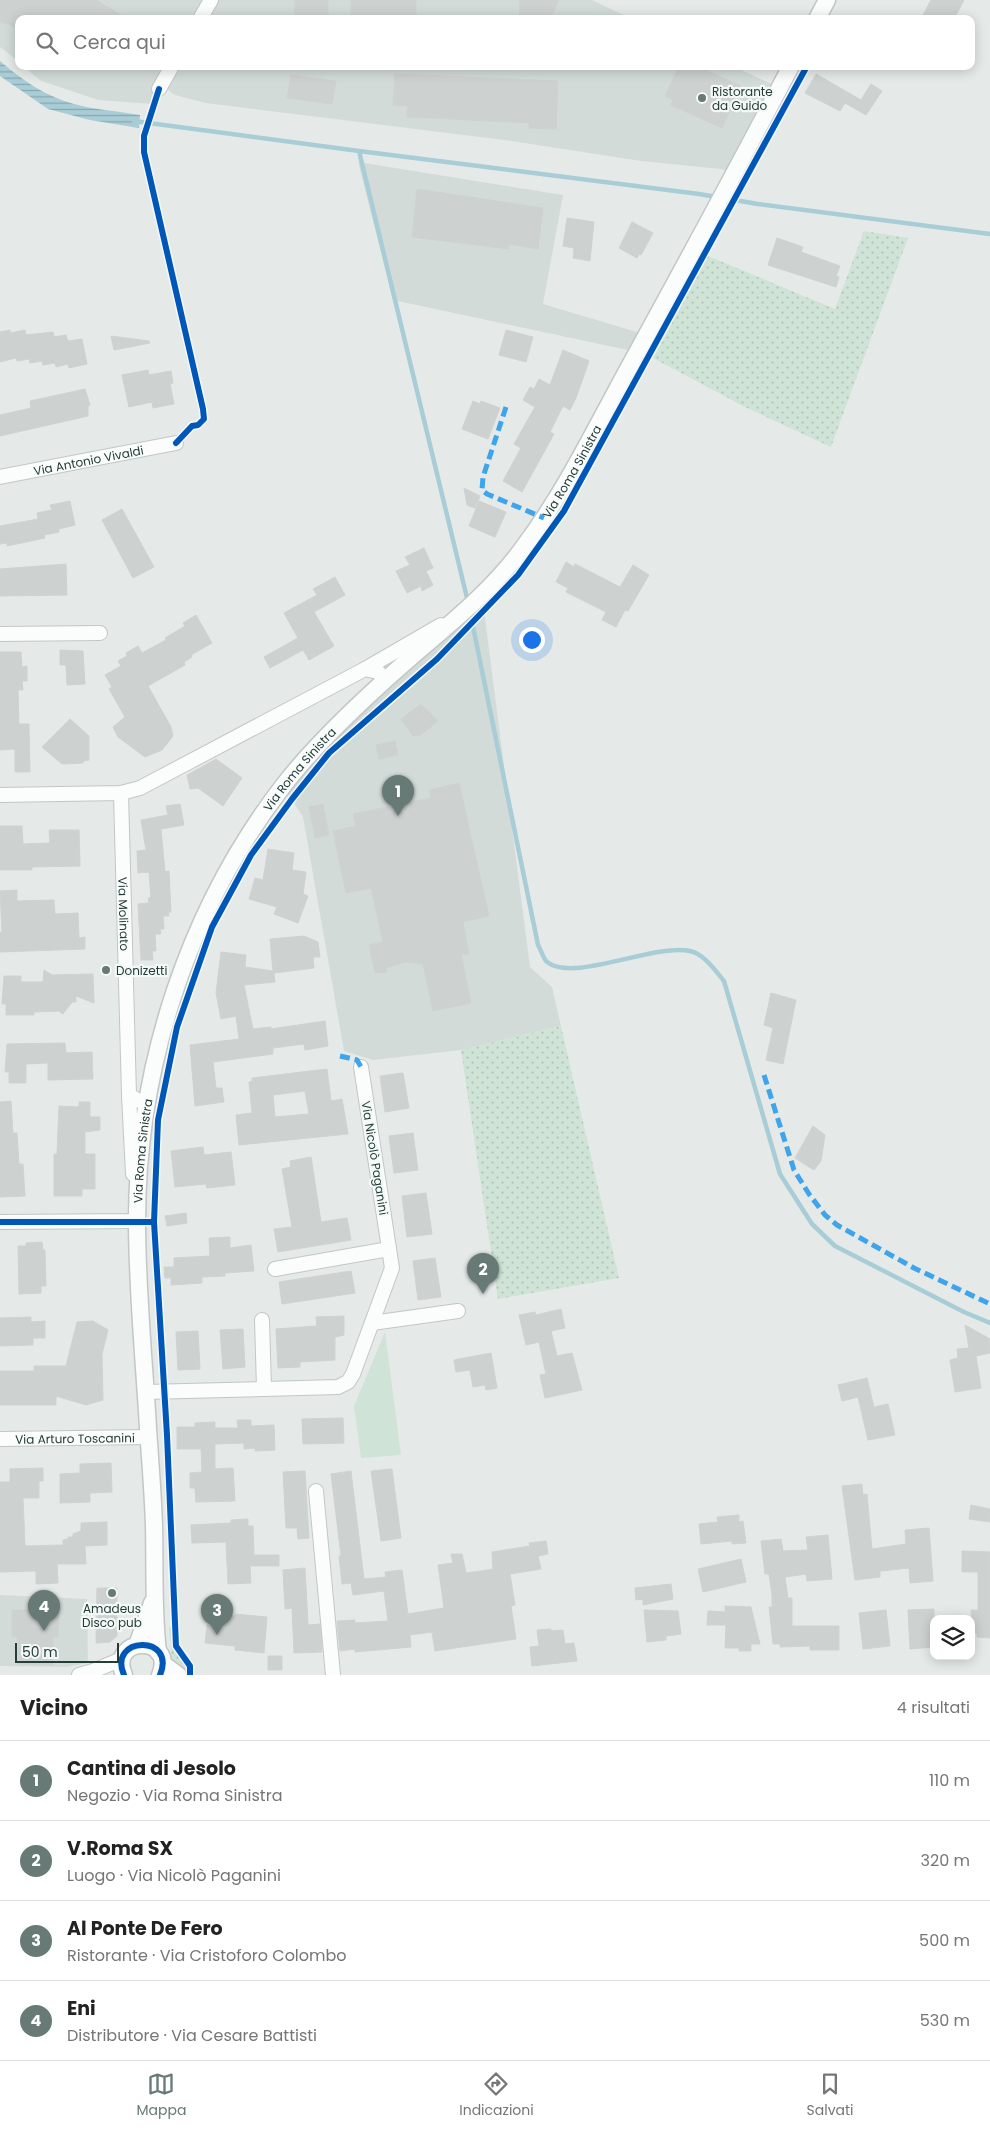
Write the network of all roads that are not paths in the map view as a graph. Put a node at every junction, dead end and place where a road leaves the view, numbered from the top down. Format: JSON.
{"nodes":[{"id":1,"x":211,"y":0,"type":"edge"},
{"id":2,"x":827,"y":0,"type":"edge"},
{"id":3,"x":202,"y":15,"type":"edge"},
{"id":4,"x":819,"y":15,"type":"edge"},
{"id":5,"x":170,"y":70,"type":"edge"},
{"id":6,"x":790,"y":70,"type":"edge"},
{"id":7,"x":159,"y":89,"type":"dead end"},
{"id":8,"x":176,"y":443,"type":"dead end"},
{"id":9,"x":0,"y":476,"type":"edge"},
{"id":10,"x":464,"y":613,"type":"junction"},
{"id":11,"x":100,"y":633,"type":"dead end"},
{"id":12,"x":0,"y":634,"type":"edge"},
{"id":13,"x":365,"y":669,"type":"junction"},
{"id":14,"x":386,"y":680,"type":"junction"},
{"id":15,"x":121,"y":793,"type":"junction"},
{"id":16,"x":0,"y":795,"type":"edge"},
{"id":17,"x":361,"y":1067,"type":"dead end"},
{"id":18,"x":129,"y":1095,"type":"junction"},
{"id":19,"x":148,"y":1103,"type":"junction"},
{"id":20,"x":137,"y":1221,"type":"junction"},
{"id":21,"x":0,"y":1222,"type":"edge"},
{"id":22,"x":389,"y":1250,"type":"junction"},
{"id":23,"x":275,"y":1269,"type":"dead end"},
{"id":24,"x":458,"y":1312,"type":"dead end"},
{"id":25,"x":262,"y":1320,"type":"dead end"},
{"id":26,"x":372,"y":1323,"type":"junction"},
{"id":27,"x":264,"y":1388,"type":"junction"},
{"id":28,"x":146,"y":1392,"type":"junction"},
{"id":29,"x":149,"y":1437,"type":"junction"},
{"id":30,"x":0,"y":1439,"type":"edge"},
{"id":31,"x":316,"y":1491,"type":"dead end"},
{"id":32,"x":155,"y":1596,"type":"junction"},
{"id":33,"x":136,"y":1645,"type":"junction"},
{"id":34,"x":160,"y":1664,"type":"edge"},
{"id":35,"x":123,"y":1667,"type":"edge"},
{"id":36,"x":79,"y":1675,"type":"edge"},
{"id":37,"x":178,"y":1675,"type":"edge"},
{"id":38,"x":333,"y":1675,"type":"edge"}],
"edges":[{"from":1,"to":3,"type":"street"},
{"from":2,"to":4,"type":"street"},
{"from":5,"to":7,"type":"street"},
{"from":6,"to":10,"type":"street","name":"Via Roma Sinistra"},
{"from":8,"to":9,"type":"street","name":"Via Antonio Vivaldi"},
{"from":10,"to":13,"type":"street"},
{"from":10,"to":14,"type":"street","name":"Via Roma Sinistra"},
{"from":11,"to":12,"type":"street"},
{"from":13,"to":14,"type":"street"},
{"from":13,"to":15,"type":"street"},
{"from":14,"to":19,"type":"street","name":"Via Roma Sinistra"},
{"from":15,"to":16,"type":"street"},
{"from":15,"to":18,"type":"street","name":"Via Molinato"},
{"from":17,"to":22,"type":"street","name":"Via Nicolò Paganini"},
{"from":18,"to":19,"type":"street"},
{"from":18,"to":20,"type":"street","name":"Via Molinato"},
{"from":19,"to":20,"type":"street","name":"Via Roma Sinistra"},
{"from":20,"to":21,"type":"street"},
{"from":20,"to":28,"type":"street","name":"Via Roma Sinistra"},
{"from":22,"to":23,"type":"street"},
{"from":22,"to":26,"type":"street","name":"Via Nicolò Paganini"},
{"from":24,"to":26,"type":"street"},
{"from":25,"to":27,"type":"street"},
{"from":26,"to":27,"type":"street","name":"Via Nicolò Paganini"},
{"from":27,"to":28,"type":"street","name":"Via Nicolò Paganini"},
{"from":28,"to":29,"type":"street","name":"Via Roma Sinistra"},
{"from":29,"to":30,"type":"street","name":"Via Arturo Toscanini"},
{"from":29,"to":32,"type":"street","name":"Via Roma Sinistra"},
{"from":31,"to":38,"type":"street"},
{"from":32,"to":33,"type":"street","name":"Via Roma Sinistra"},
{"from":32,"to":34,"type":"street","name":"Via Roma Sinistra"},
{"from":33,"to":34,"type":"street"},
{"from":33,"to":35,"type":"street"},
{"from":34,"to":37,"type":"street"},
{"from":35,"to":36,"type":"street"}]}
